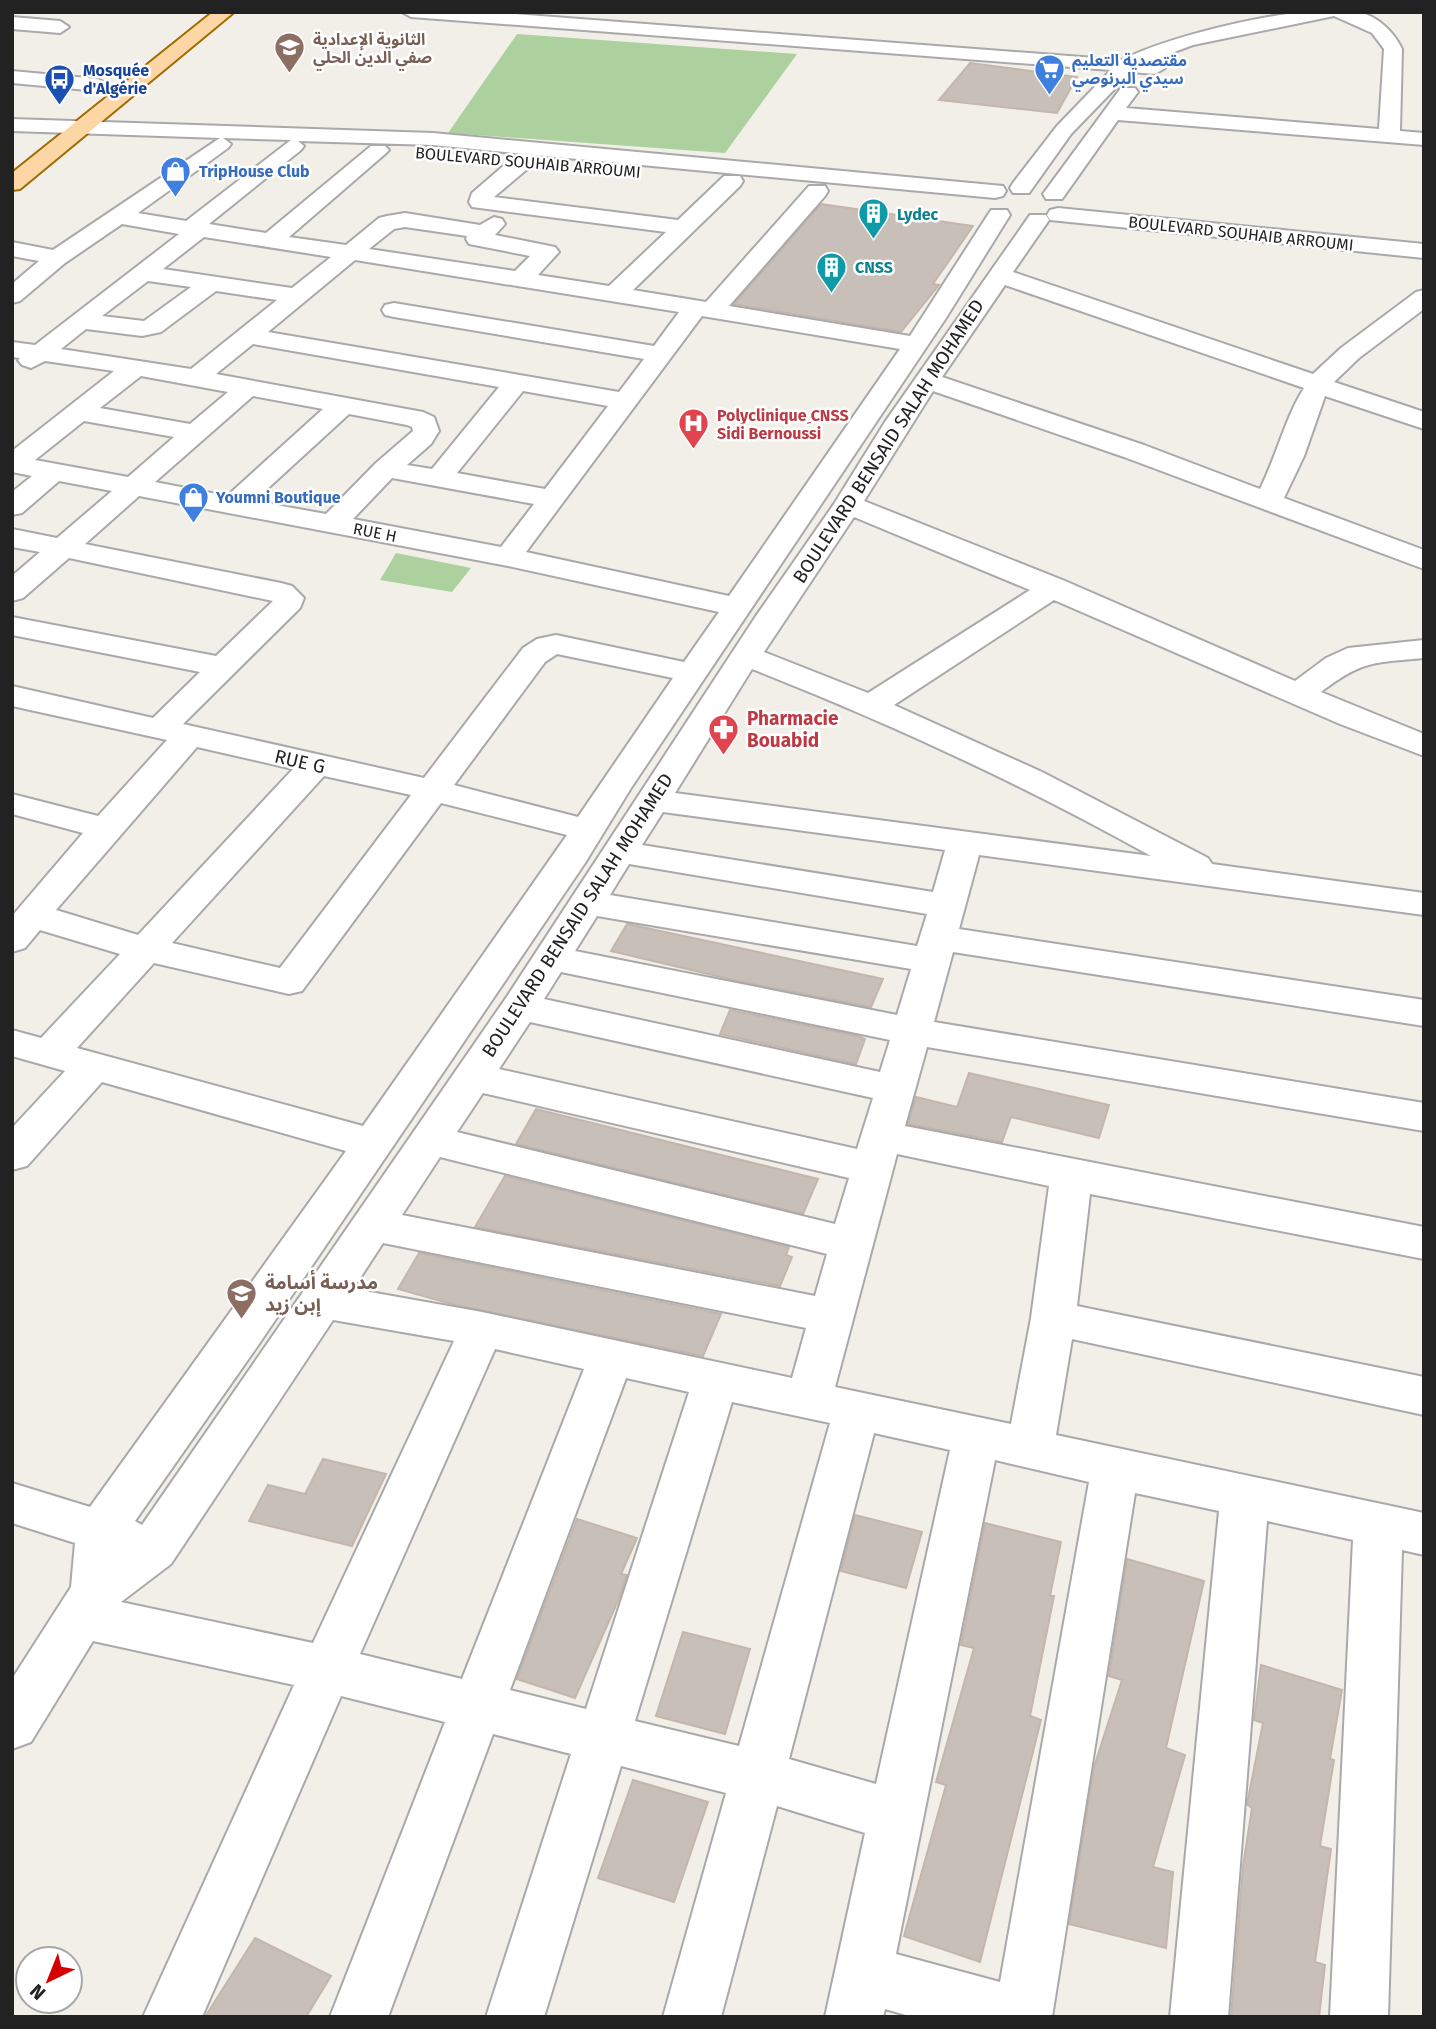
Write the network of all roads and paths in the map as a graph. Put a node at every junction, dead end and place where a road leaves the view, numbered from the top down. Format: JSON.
{"nodes":[{"id":1,"x":225,"y":12,"type":"edge"},
{"id":2,"x":411,"y":12,"type":"edge"},
{"id":3,"x":603,"y":12,"type":"edge"},
{"id":4,"x":1271,"y":12,"type":"edge"},
{"id":5,"x":1329,"y":12,"type":"edge"},
{"id":6,"x":1340,"y":12,"type":"edge"},
{"id":7,"x":1291,"y":20,"type":"junction"},
{"id":8,"x":12,"y":23,"type":"edge"},
{"id":9,"x":589,"y":26,"type":"junction"},
{"id":10,"x":60,"y":27,"type":"dead end"},
{"id":11,"x":1256,"y":27,"type":"junction"},
{"id":12,"x":1312,"y":33,"type":"dead end"},
{"id":13,"x":1218,"y":36,"type":"junction"},
{"id":14,"x":1350,"y":36,"type":"dead end"},
{"id":15,"x":1391,"y":44,"type":"junction"},
{"id":16,"x":1413,"y":50,"type":"dead end"},
{"id":17,"x":1136,"y":70,"type":"junction"},
{"id":18,"x":12,"y":77,"type":"edge"},
{"id":19,"x":104,"y":81,"type":"joint"},
{"id":20,"x":1112,"y":113,"type":"junction"},
{"id":21,"x":12,"y":125,"type":"edge"},
{"id":22,"x":82,"y":127,"type":"junction"},
{"id":23,"x":1389,"y":136,"type":"junction"},
{"id":24,"x":39,"y":137,"type":"edge"},
{"id":25,"x":1424,"y":139,"type":"edge"},
{"id":26,"x":221,"y":144,"type":"junction"},
{"id":27,"x":294,"y":146,"type":"junction"},
{"id":28,"x":378,"y":150,"type":"junction"},
{"id":29,"x":12,"y":159,"type":"edge"},
{"id":30,"x":524,"y":160,"type":"junction"},
{"id":31,"x":732,"y":181,"type":"junction"},
{"id":32,"x":12,"y":184,"type":"edge"},
{"id":33,"x":1021,"y":188,"type":"junction"},
{"id":34,"x":817,"y":191,"type":"junction"},
{"id":35,"x":425,"y":202,"type":"dead end"},
{"id":36,"x":995,"y":206,"type":"junction"},
{"id":37,"x":514,"y":207,"type":"junction"},
{"id":38,"x":1053,"y":207,"type":"junction"},
{"id":39,"x":118,"y":218,"type":"junction"},
{"id":40,"x":405,"y":219,"type":"junction"},
{"id":41,"x":685,"y":228,"type":"junction"},
{"id":42,"x":192,"y":230,"type":"junction"},
{"id":43,"x":484,"y":232,"type":"junction"},
{"id":44,"x":1424,"y":234,"type":"edge"},
{"id":45,"x":269,"y":242,"type":"junction"},
{"id":46,"x":12,"y":249,"type":"edge"},
{"id":47,"x":1424,"y":251,"type":"edge"},
{"id":48,"x":350,"y":254,"type":"junction"},
{"id":49,"x":57,"y":258,"type":"junction"},
{"id":50,"x":144,"y":273,"type":"junction"},
{"id":51,"x":998,"y":275,"type":"junction"},
{"id":52,"x":527,"y":280,"type":"junction"},
{"id":53,"x":212,"y":283,"type":"junction"},
{"id":54,"x":615,"y":295,"type":"junction"},
{"id":55,"x":12,"y":296,"type":"edge"},
{"id":56,"x":298,"y":296,"type":"junction"},
{"id":57,"x":402,"y":303,"type":"junction"},
{"id":58,"x":1418,"y":306,"type":"edge"},
{"id":59,"x":704,"y":309,"type":"junction"},
{"id":60,"x":83,"y":321,"type":"junction"},
{"id":61,"x":491,"y":326,"type":"junction"},
{"id":62,"x":249,"y":336,"type":"junction"},
{"id":63,"x":915,"y":344,"type":"junction"},
{"id":64,"x":12,"y":349,"type":"edge"},
{"id":65,"x":42,"y":352,"type":"junction"},
{"id":66,"x":660,"y":354,"type":"junction"},
{"id":67,"x":358,"y":356,"type":"junction"},
{"id":68,"x":136,"y":367,"type":"junction"},
{"id":69,"x":12,"y":373,"type":"edge"},
{"id":70,"x":196,"y":377,"type":"junction"},
{"id":71,"x":927,"y":380,"type":"junction"},
{"id":72,"x":517,"y":382,"type":"junction"},
{"id":73,"x":1318,"y":386,"type":"junction"},
{"id":74,"x":337,"y":388,"type":"junction"},
{"id":75,"x":246,"y":389,"type":"junction"},
{"id":76,"x":624,"y":401,"type":"junction"},
{"id":77,"x":79,"y":412,"type":"junction"},
{"id":78,"x":1424,"y":421,"type":"edge"},
{"id":79,"x":194,"y":433,"type":"junction"},
{"id":80,"x":13,"y":464,"type":"edge"},
{"id":81,"x":386,"y":469,"type":"junction"},
{"id":82,"x":53,"y":472,"type":"junction"},
{"id":83,"x":439,"y":478,"type":"junction"},
{"id":84,"x":130,"y":487,"type":"junction"},
{"id":85,"x":554,"y":499,"type":"junction"},
{"id":86,"x":1268,"y":502,"type":"junction"},
{"id":87,"x":848,"y":505,"type":"junction"},
{"id":88,"x":232,"y":506,"type":"junction"},
{"id":89,"x":12,"y":507,"type":"edge"},
{"id":90,"x":333,"y":524,"type":"junction"},
{"id":91,"x":12,"y":538,"type":"edge"},
{"id":92,"x":62,"y":548,"type":"junction"},
{"id":93,"x":508,"y":557,"type":"junction"},
{"id":94,"x":1424,"y":559,"type":"edge"},
{"id":95,"x":1054,"y":587,"type":"junction"},
{"id":96,"x":12,"y":592,"type":"edge"},
{"id":97,"x":737,"y":607,"type":"junction"},
{"id":98,"x":12,"y":626,"type":"edge"},
{"id":99,"x":1424,"y":649,"type":"edge"},
{"id":100,"x":746,"y":656,"type":"junction"},
{"id":101,"x":223,"y":667,"type":"junction"},
{"id":102,"x":692,"y":673,"type":"junction"},
{"id":103,"x":1298,"y":695,"type":"junction"},
{"id":104,"x":12,"y":696,"type":"edge"},
{"id":105,"x":869,"y":707,"type":"junction"},
{"id":106,"x":174,"y":733,"type":"junction"},
{"id":107,"x":1424,"y":746,"type":"edge"},
{"id":108,"x":316,"y":764,"type":"junction"},
{"id":109,"x":432,"y":790,"type":"junction"},
{"id":110,"x":653,"y":800,"type":"junction"},
{"id":111,"x":12,"y":804,"type":"edge"},
{"id":112,"x":106,"y":828,"type":"junction"},
{"id":113,"x":587,"y":830,"type":"junction"},
{"id":114,"x":965,"y":840,"type":"junction"},
{"id":115,"x":621,"y":852,"type":"junction"},
{"id":116,"x":1215,"y":877,"type":"junction"},
{"id":117,"x":588,"y":903,"type":"junction"},
{"id":118,"x":1424,"y":904,"type":"edge"},
{"id":119,"x":22,"y":927,"type":"edge"},
{"id":120,"x":940,"y":935,"type":"junction"},
{"id":121,"x":145,"y":949,"type":"junction"},
{"id":122,"x":551,"y":958,"type":"junction"},
{"id":123,"x":520,"y":1007,"type":"junction"},
{"id":124,"x":1424,"y":1013,"type":"edge"},
{"id":125,"x":914,"y":1032,"type":"junction"},
{"id":126,"x":31,"y":1048,"type":"edge"},
{"id":127,"x":93,"y":1066,"type":"junction"},
{"id":128,"x":471,"y":1076,"type":"junction"},
{"id":129,"x":896,"y":1089,"type":"junction"},
{"id":130,"x":1424,"y":1118,"type":"edge"},
{"id":131,"x":429,"y":1140,"type":"junction"},
{"id":132,"x":371,"y":1143,"type":"junction"},
{"id":133,"x":877,"y":1152,"type":"junction"},
{"id":134,"x":12,"y":1155,"type":"edge"},
{"id":135,"x":1070,"y":1175,"type":"junction"},
{"id":136,"x":372,"y":1225,"type":"junction"},
{"id":137,"x":1424,"y":1243,"type":"edge"},
{"id":138,"x":850,"y":1244,"type":"junction"},
{"id":139,"x":321,"y":1301,"type":"junction"},
{"id":140,"x":831,"y":1316,"type":"junction"},
{"id":141,"x":1053,"y":1318,"type":"junction"},
{"id":142,"x":482,"y":1329,"type":"junction"},
{"id":143,"x":611,"y":1357,"type":"junction"},
{"id":144,"x":716,"y":1380,"type":"junction"},
{"id":145,"x":1424,"y":1396,"type":"edge"},
{"id":146,"x":833,"y":1405,"type":"junction"},
{"id":147,"x":976,"y":1437,"type":"junction"},
{"id":148,"x":1030,"y":1448,"type":"junction"},
{"id":149,"x":1115,"y":1469,"type":"junction"},
{"id":150,"x":1245,"y":1496,"type":"junction"},
{"id":151,"x":12,"y":1503,"type":"edge"},
{"id":152,"x":1401,"y":1529,"type":"edge"},
{"id":153,"x":101,"y":1530,"type":"junction"},
{"id":154,"x":154,"y":1549,"type":"junction"},
{"id":155,"x":89,"y":1604,"type":"junction"},
{"id":156,"x":327,"y":1669,"type":"junction"},
{"id":157,"x":476,"y":1708,"type":"junction"},
{"id":158,"x":12,"y":1725,"type":"edge"},
{"id":159,"x":603,"y":1739,"type":"junction"},
{"id":160,"x":759,"y":1776,"type":"junction"},
{"id":161,"x":897,"y":1816,"type":"junction"},
{"id":162,"x":860,"y":1995,"type":"edge"},
{"id":163,"x":172,"y":2017,"type":"edge"},
{"id":164,"x":359,"y":2017,"type":"edge"},
{"id":165,"x":515,"y":2017,"type":"edge"},
{"id":166,"x":692,"y":2017,"type":"edge"},
{"id":167,"x":1021,"y":2017,"type":"edge"},
{"id":168,"x":1199,"y":2017,"type":"edge"},
{"id":169,"x":1359,"y":2017,"type":"edge"}],
"edges":[{"from":1,"to":22,"type":"main road"},
{"from":2,"to":9,"type":"street"},
{"from":3,"to":9,"type":"street"},
{"from":4,"to":7,"type":"street"},
{"from":5,"to":7,"type":"street"},
{"from":6,"to":15,"type":"street"},
{"from":7,"to":11,"type":"street"},
{"from":8,"to":10,"type":"street"},
{"from":9,"to":17,"type":"street"},
{"from":11,"to":12,"type":"street"},
{"from":11,"to":13,"type":"street"},
{"from":13,"to":17,"type":"street"},
{"from":13,"to":17,"type":"street"},
{"from":14,"to":15,"type":"street"},
{"from":15,"to":16,"type":"street"},
{"from":15,"to":23,"type":"street"},
{"from":17,"to":20,"type":"street","name":"BOULEVARD BENSAID SALAH MOHAMED"},
{"from":17,"to":33,"type":"street"},
{"from":18,"to":19,"type":"street"},
{"from":19,"to":24,"type":"main road"},
{"from":20,"to":23,"type":"street"},
{"from":20,"to":38,"type":"street","name":"BOULEVARD BENSAID SALAH MOHAMED"},
{"from":21,"to":24,"type":"street","name":"BOULEVARD SOUHAIB ARROUMI"},
{"from":22,"to":24,"type":"main road"},
{"from":22,"to":36,"type":"street","name":"BOULEVARD SOUHAIB ARROUMI"},
{"from":23,"to":25,"type":"street"},
{"from":24,"to":26,"type":"street","name":"BOULEVARD SOUHAIB ARROUMI"},
{"from":24,"to":29,"type":"main road"},
{"from":24,"to":32,"type":"main road"},
{"from":26,"to":27,"type":"street","name":"BOULEVARD SOUHAIB ARROUMI"},
{"from":26,"to":39,"type":"street"},
{"from":27,"to":28,"type":"street","name":"BOULEVARD SOUHAIB ARROUMI"},
{"from":27,"to":42,"type":"street"},
{"from":28,"to":30,"type":"street","name":"BOULEVARD SOUHAIB ARROUMI"},
{"from":28,"to":45,"type":"street"},
{"from":30,"to":31,"type":"street","name":"BOULEVARD SOUHAIB ARROUMI"},
{"from":30,"to":37,"type":"street"},
{"from":31,"to":34,"type":"street","name":"BOULEVARD SOUHAIB ARROUMI"},
{"from":31,"to":41,"type":"street"},
{"from":33,"to":36,"type":"street"},
{"from":33,"to":38,"type":"street"},
{"from":34,"to":36,"type":"street","name":"BOULEVARD SOUHAIB ARROUMI"},
{"from":34,"to":59,"type":"street"},
{"from":35,"to":40,"type":"street"},
{"from":36,"to":38,"type":"street"},
{"from":36,"to":63,"type":"street","name":"BOULEVARD BENSAID SALAH MOHAMED"},
{"from":37,"to":41,"type":"street"},
{"from":37,"to":43,"type":"street"},
{"from":38,"to":44,"type":"street","name":"BOULEVARD SOUHAIB ARROUMI"},
{"from":38,"to":47,"type":"street","name":"BOULEVARD SOUHAIB ARROUMI"},
{"from":38,"to":51,"type":"street","name":"BOULEVARD BENSAID SALAH MOHAMED"},
{"from":39,"to":42,"type":"street"},
{"from":39,"to":49,"type":"street"},
{"from":40,"to":43,"type":"street"},
{"from":40,"to":48,"type":"street"},
{"from":41,"to":54,"type":"street"},
{"from":42,"to":45,"type":"street"},
{"from":42,"to":50,"type":"street"},
{"from":43,"to":52,"type":"street"},
{"from":45,"to":48,"type":"street"},
{"from":46,"to":49,"type":"street"},
{"from":48,"to":56,"type":"street"},
{"from":48,"to":57,"type":"street"},
{"from":49,"to":55,"type":"street"},
{"from":50,"to":53,"type":"street"},
{"from":50,"to":60,"type":"street"},
{"from":51,"to":71,"type":"street","name":"BOULEVARD BENSAID SALAH MOHAMED"},
{"from":51,"to":73,"type":"street"},
{"from":52,"to":54,"type":"street"},
{"from":52,"to":57,"type":"street"},
{"from":52,"to":61,"type":"street"},
{"from":53,"to":56,"type":"street"},
{"from":53,"to":60,"type":"street"},
{"from":54,"to":59,"type":"street"},
{"from":56,"to":62,"type":"street"},
{"from":57,"to":61,"type":"street"},
{"from":57,"to":67,"type":"street"},
{"from":58,"to":73,"type":"street"},
{"from":59,"to":63,"type":"street"},
{"from":59,"to":66,"type":"street"},
{"from":60,"to":65,"type":"street"},
{"from":61,"to":66,"type":"street"},
{"from":62,"to":67,"type":"street"},
{"from":62,"to":70,"type":"street"},
{"from":63,"to":97,"type":"street","name":"BOULEVARD BENSAID SALAH MOHAMED"},
{"from":64,"to":65,"type":"street"},
{"from":65,"to":68,"type":"street"},
{"from":65,"to":69,"type":"street"},
{"from":66,"to":76,"type":"street"},
{"from":67,"to":72,"type":"street"},
{"from":67,"to":74,"type":"street"},
{"from":68,"to":70,"type":"street"},
{"from":68,"to":77,"type":"street"},
{"from":70,"to":75,"type":"street"},
{"from":71,"to":86,"type":"street"},
{"from":71,"to":87,"type":"street","name":"BOULEVARD BENSAID SALAH MOHAMED"},
{"from":72,"to":76,"type":"street"},
{"from":72,"to":83,"type":"street"},
{"from":73,"to":78,"type":"street"},
{"from":73,"to":86,"type":"street"},
{"from":74,"to":75,"type":"street"},
{"from":74,"to":81,"type":"street"},
{"from":74,"to":88,"type":"street"},
{"from":75,"to":79,"type":"street"},
{"from":76,"to":85,"type":"street"},
{"from":77,"to":79,"type":"street"},
{"from":77,"to":80,"type":"street"},
{"from":79,"to":84,"type":"street"},
{"from":80,"to":82,"type":"street","name":"RUE H"},
{"from":81,"to":83,"type":"street"},
{"from":81,"to":90,"type":"street"},
{"from":82,"to":84,"type":"street","name":"RUE H"},
{"from":82,"to":89,"type":"street"},
{"from":83,"to":85,"type":"street"},
{"from":84,"to":88,"type":"street","name":"RUE H"},
{"from":84,"to":92,"type":"street"},
{"from":85,"to":93,"type":"street"},
{"from":86,"to":94,"type":"street"},
{"from":87,"to":95,"type":"street"},
{"from":87,"to":100,"type":"street","name":"BOULEVARD BENSAID SALAH MOHAMED"},
{"from":88,"to":90,"type":"street","name":"RUE H"},
{"from":90,"to":93,"type":"street","name":"RUE H"},
{"from":91,"to":92,"type":"street"},
{"from":92,"to":96,"type":"street"},
{"from":92,"to":101,"type":"street"},
{"from":93,"to":97,"type":"street","name":"RUE H"},
{"from":95,"to":103,"type":"street"},
{"from":95,"to":105,"type":"street"},
{"from":97,"to":102,"type":"street","name":"BOULEVARD BENSAID SALAH MOHAMED"},
{"from":98,"to":101,"type":"street"},
{"from":99,"to":103,"type":"street"},
{"from":100,"to":105,"type":"street"},
{"from":100,"to":110,"type":"street","name":"BOULEVARD BENSAID SALAH MOHAMED"},
{"from":101,"to":106,"type":"street"},
{"from":102,"to":109,"type":"street"},
{"from":102,"to":113,"type":"street","name":"BOULEVARD BENSAID SALAH MOHAMED"},
{"from":103,"to":107,"type":"street"},
{"from":104,"to":106,"type":"street","name":"RUE G"},
{"from":105,"to":116,"type":"street"},
{"from":106,"to":108,"type":"street","name":"RUE G"},
{"from":106,"to":112,"type":"street"},
{"from":108,"to":109,"type":"street","name":"RUE G"},
{"from":108,"to":121,"type":"street"},
{"from":109,"to":113,"type":"street","name":"RUE G"},
{"from":109,"to":121,"type":"street"},
{"from":110,"to":114,"type":"street"},
{"from":110,"to":115,"type":"street","name":"BOULEVARD BENSAID SALAH MOHAMED"},
{"from":111,"to":112,"type":"street"},
{"from":112,"to":119,"type":"street"},
{"from":113,"to":132,"type":"street","name":"BOULEVARD BENSAID SALAH MOHAMED"},
{"from":114,"to":116,"type":"street"},
{"from":114,"to":120,"type":"street"},
{"from":115,"to":117,"type":"street","name":"BOULEVARD BENSAID SALAH MOHAMED"},
{"from":115,"to":120,"type":"street"},
{"from":116,"to":118,"type":"street"},
{"from":117,"to":120,"type":"street"},
{"from":117,"to":122,"type":"street","name":"BOULEVARD BENSAID SALAH MOHAMED"},
{"from":119,"to":121,"type":"street"},
{"from":120,"to":124,"type":"street"},
{"from":120,"to":125,"type":"street"},
{"from":121,"to":126,"type":"street"},
{"from":122,"to":123,"type":"street","name":"BOULEVARD BENSAID SALAH MOHAMED"},
{"from":122,"to":125,"type":"street"},
{"from":123,"to":128,"type":"street","name":"BOULEVARD BENSAID SALAH MOHAMED"},
{"from":123,"to":129,"type":"street"},
{"from":125,"to":129,"type":"street"},
{"from":125,"to":130,"type":"street"},
{"from":126,"to":127,"type":"street"},
{"from":127,"to":132,"type":"street"},
{"from":127,"to":134,"type":"street"},
{"from":128,"to":131,"type":"street","name":"BOULEVARD BENSAID SALAH MOHAMED"},
{"from":128,"to":133,"type":"street"},
{"from":129,"to":133,"type":"street"},
{"from":131,"to":136,"type":"street","name":"BOULEVARD BENSAID SALAH MOHAMED"},
{"from":131,"to":138,"type":"street"},
{"from":132,"to":153,"type":"street","name":"BOULEVARD BENSAID SALAH MOHAMED"},
{"from":133,"to":135,"type":"street"},
{"from":133,"to":138,"type":"street"},
{"from":135,"to":137,"type":"street"},
{"from":135,"to":141,"type":"street"},
{"from":136,"to":139,"type":"street","name":"BOULEVARD BENSAID SALAH MOHAMED"},
{"from":136,"to":140,"type":"street"},
{"from":138,"to":140,"type":"street"},
{"from":139,"to":142,"type":"street"},
{"from":139,"to":154,"type":"street","name":"BOULEVARD BENSAID SALAH MOHAMED"},
{"from":140,"to":146,"type":"street"},
{"from":141,"to":145,"type":"street"},
{"from":141,"to":148,"type":"street"},
{"from":142,"to":143,"type":"street"},
{"from":142,"to":156,"type":"street"},
{"from":143,"to":144,"type":"street"},
{"from":143,"to":157,"type":"street"},
{"from":144,"to":146,"type":"street"},
{"from":144,"to":159,"type":"street"},
{"from":146,"to":147,"type":"street"},
{"from":146,"to":160,"type":"street"},
{"from":147,"to":148,"type":"street"},
{"from":147,"to":161,"type":"street"},
{"from":148,"to":149,"type":"street"},
{"from":149,"to":150,"type":"street"},
{"from":149,"to":167,"type":"street"},
{"from":150,"to":152,"type":"street"},
{"from":150,"to":168,"type":"street"},
{"from":151,"to":153,"type":"street"},
{"from":152,"to":169,"type":"street"},
{"from":153,"to":154,"type":"street"},
{"from":153,"to":155,"type":"street","name":"BOULEVARD BENSAID SALAH MOHAMED"},
{"from":154,"to":155,"type":"street","name":"BOULEVARD BENSAID SALAH MOHAMED"},
{"from":155,"to":156,"type":"street"},
{"from":155,"to":158,"type":"street","name":"BOULEVARD BENSAID SALAH MOHAMED"},
{"from":156,"to":157,"type":"street"},
{"from":156,"to":163,"type":"street"},
{"from":157,"to":159,"type":"street"},
{"from":157,"to":164,"type":"street"},
{"from":159,"to":160,"type":"street"},
{"from":159,"to":165,"type":"street"},
{"from":160,"to":161,"type":"street"},
{"from":160,"to":166,"type":"street"},
{"from":161,"to":162,"type":"street"},
{"from":162,"to":167,"type":"street"}]}
